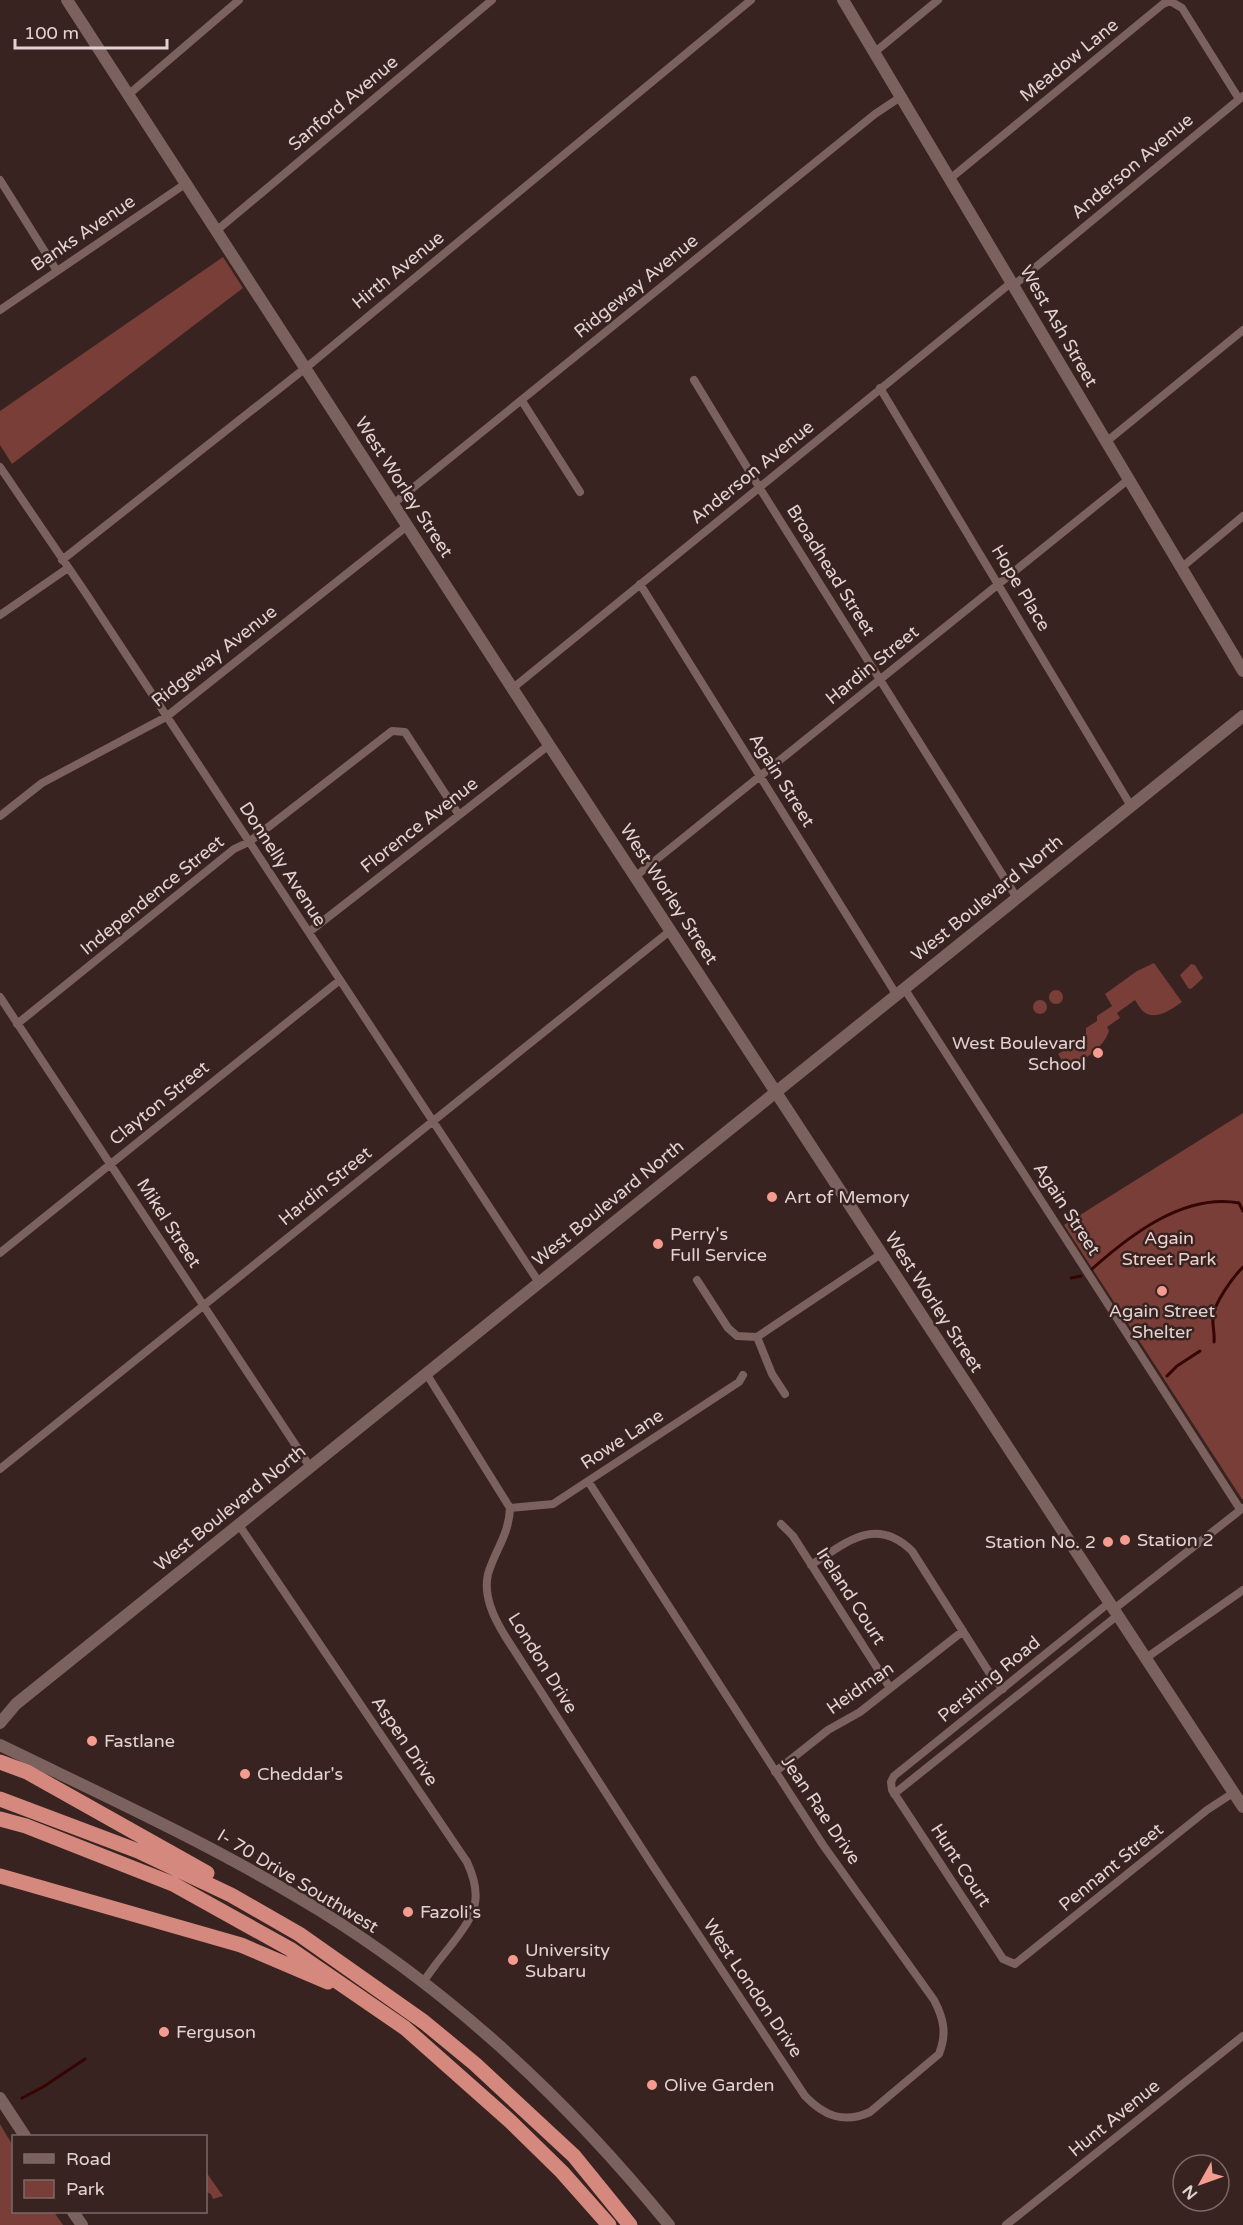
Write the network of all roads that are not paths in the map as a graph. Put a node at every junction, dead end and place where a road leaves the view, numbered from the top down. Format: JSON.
{"nodes":[{"id":1,"x":67,"y":0,"type":"edge"},
{"id":2,"x":239,"y":0,"type":"edge"},
{"id":3,"x":492,"y":0,"type":"edge"},
{"id":4,"x":751,"y":0,"type":"edge"},
{"id":5,"x":843,"y":0,"type":"edge"},
{"id":6,"x":938,"y":0,"type":"edge"},
{"id":7,"x":875,"y":52,"type":"junction"},
{"id":8,"x":128,"y":95,"type":"junction"},
{"id":9,"x":902,"y":96,"type":"junction"},
{"id":10,"x":1241,"y":97,"type":"edge"},
{"id":11,"x":951,"y":178,"type":"junction"},
{"id":12,"x":0,"y":180,"type":"edge"},
{"id":13,"x":185,"y":184,"type":"junction"},
{"id":14,"x":216,"y":231,"type":"junction"},
{"id":15,"x":57,"y":271,"type":"junction"},
{"id":16,"x":1013,"y":283,"type":"junction"},
{"id":17,"x":0,"y":310,"type":"edge"},
{"id":18,"x":1243,"y":330,"type":"edge"},
{"id":19,"x":304,"y":368,"type":"junction"},
{"id":20,"x":694,"y":380,"type":"dead end"},
{"id":21,"x":880,"y":388,"type":"junction"},
{"id":22,"x":522,"y":401,"type":"junction"},
{"id":23,"x":1107,"y":442,"type":"junction"},
{"id":24,"x":0,"y":467,"type":"edge"},
{"id":25,"x":1129,"y":479,"type":"junction"},
{"id":26,"x":759,"y":488,"type":"junction"},
{"id":27,"x":580,"y":492,"type":"dead end"},
{"id":28,"x":393,"y":504,"type":"junction"},
{"id":29,"x":1243,"y":516,"type":"edge"},
{"id":30,"x":407,"y":526,"type":"junction"},
{"id":31,"x":62,"y":560,"type":"junction"},
{"id":32,"x":68,"y":568,"type":"junction"},
{"id":33,"x":1181,"y":568,"type":"junction"},
{"id":34,"x":640,"y":584,"type":"junction"},
{"id":35,"x":999,"y":584,"type":"junction"},
{"id":36,"x":0,"y":615,"type":"edge"},
{"id":37,"x":1243,"y":672,"type":"edge"},
{"id":38,"x":880,"y":680,"type":"junction"},
{"id":39,"x":513,"y":688,"type":"junction"},
{"id":40,"x":1243,"y":716,"type":"edge"},
{"id":41,"x":166,"y":717,"type":"junction"},
{"id":42,"x":549,"y":745,"type":"junction"},
{"id":43,"x":760,"y":776,"type":"junction"},
{"id":44,"x":1131,"y":806,"type":"junction"},
{"id":45,"x":459,"y":814,"type":"junction"},
{"id":46,"x":0,"y":816,"type":"edge"},
{"id":47,"x":249,"y":842,"type":"junction"},
{"id":48,"x":636,"y":876,"type":"junction"},
{"id":49,"x":1017,"y":898,"type":"junction"},
{"id":50,"x":671,"y":930,"type":"junction"},
{"id":51,"x":309,"y":932,"type":"junction"},
{"id":52,"x":340,"y":980,"type":"junction"},
{"id":53,"x":900,"y":991,"type":"junction"},
{"id":54,"x":0,"y":997,"type":"edge"},
{"id":55,"x":17,"y":1024,"type":"junction"},
{"id":56,"x":776,"y":1091,"type":"junction"},
{"id":57,"x":432,"y":1121,"type":"junction"},
{"id":58,"x":111,"y":1164,"type":"junction"},
{"id":59,"x":0,"y":1253,"type":"edge"},
{"id":60,"x":881,"y":1254,"type":"junction"},
{"id":61,"x":697,"y":1280,"type":"dead end"},
{"id":62,"x":538,"y":1281,"type":"junction"},
{"id":63,"x":203,"y":1305,"type":"junction"},
{"id":64,"x":757,"y":1337,"type":"junction"},
{"id":65,"x":426,"y":1373,"type":"junction"},
{"id":66,"x":743,"y":1375,"type":"dead end"},
{"id":67,"x":785,"y":1394,"type":"dead end"},
{"id":68,"x":310,"y":1467,"type":"junction"},
{"id":69,"x":0,"y":1469,"type":"edge"},
{"id":70,"x":588,"y":1481,"type":"junction"},
{"id":71,"x":510,"y":1508,"type":"junction"},
{"id":72,"x":1242,"y":1508,"type":"edge"},
{"id":73,"x":781,"y":1524,"type":"dead end"},
{"id":74,"x":239,"y":1525,"type":"junction"},
{"id":75,"x":812,"y":1565,"type":"junction"},
{"id":76,"x":1243,"y":1590,"type":"edge"},
{"id":77,"x":1114,"y":1609,"type":"junction"},
{"id":78,"x":963,"y":1631,"type":"junction"},
{"id":79,"x":1146,"y":1658,"type":"junction"},
{"id":80,"x":890,"y":1688,"type":"junction"},
{"id":81,"x":1003,"y":1689,"type":"junction"},
{"id":82,"x":0,"y":1723,"type":"edge"},
{"id":83,"x":0,"y":1745,"type":"edge"},
{"id":84,"x":0,"y":1762,"type":"edge"},
{"id":85,"x":776,"y":1772,"type":"junction"},
{"id":86,"x":891,"y":1782,"type":"joint"},
{"id":87,"x":1233,"y":1793,"type":"junction"},
{"id":88,"x":894,"y":1794,"type":"junction"},
{"id":89,"x":0,"y":1799,"type":"edge"},
{"id":90,"x":1243,"y":1807,"type":"edge"},
{"id":91,"x":0,"y":1819,"type":"edge"},
{"id":92,"x":653,"y":1866,"type":"joint"},
{"id":93,"x":0,"y":1876,"type":"edge"},
{"id":94,"x":231,"y":1895,"type":"junction"},
{"id":95,"x":1009,"y":1963,"type":"joint"},
{"id":96,"x":423,"y":1982,"type":"junction"},
{"id":97,"x":356,"y":1994,"type":"junction"},
{"id":98,"x":1243,"y":2036,"type":"edge"},
{"id":99,"x":0,"y":2098,"type":"edge"},
{"id":100,"x":836,"y":2118,"type":"joint"},
{"id":101,"x":24,"y":2135,"type":"edge"},
{"id":102,"x":609,"y":2225,"type":"edge"},
{"id":103,"x":630,"y":2225,"type":"edge"},
{"id":104,"x":669,"y":2225,"type":"edge"},
{"id":105,"x":1006,"y":2225,"type":"edge"}],
"edges":[{"from":1,"to":8,"type":"street","name":"West Worley Street"},
{"from":2,"to":8,"type":"street"},
{"from":3,"to":14,"type":"street","name":"Sanford Avenue"},
{"from":4,"to":19,"type":"street","name":"Hirth Avenue"},
{"from":5,"to":7,"type":"street","name":"West Ash Street"},
{"from":6,"to":7,"type":"street"},
{"from":7,"to":9,"type":"street","name":"West Ash Street"},
{"from":8,"to":13,"type":"street","name":"West Worley Street"},
{"from":9,"to":11,"type":"street","name":"West Ash Street"},
{"from":9,"to":22,"type":"street","name":"Ridgeway Avenue"},
{"from":10,"to":11,"type":"street","name":"Meadow Lane"},
{"from":10,"to":16,"type":"street","name":"Anderson Avenue"},
{"from":11,"to":16,"type":"street","name":"West Ash Street"},
{"from":12,"to":15,"type":"street"},
{"from":13,"to":14,"type":"street","name":"West Worley Street"},
{"from":13,"to":15,"type":"street","name":"Banks Avenue"},
{"from":14,"to":19,"type":"street","name":"West Worley Street"},
{"from":15,"to":17,"type":"street","name":"Banks Avenue"},
{"from":16,"to":21,"type":"street","name":"Anderson Avenue"},
{"from":16,"to":23,"type":"street","name":"West Ash Street"},
{"from":18,"to":23,"type":"street"},
{"from":19,"to":28,"type":"street","name":"West Worley Street"},
{"from":19,"to":31,"type":"street","name":"Hirth Avenue"},
{"from":20,"to":26,"type":"street","name":"Broadhead Street"},
{"from":21,"to":26,"type":"street","name":"Anderson Avenue"},
{"from":21,"to":35,"type":"street","name":"Hope Place"},
{"from":22,"to":27,"type":"street"},
{"from":22,"to":28,"type":"street","name":"Ridgeway Avenue"},
{"from":23,"to":25,"type":"street","name":"West Ash Street"},
{"from":24,"to":31,"type":"street","name":"Donnelly Avenue"},
{"from":25,"to":33,"type":"street","name":"West Ash Street"},
{"from":25,"to":35,"type":"street","name":"Hardin Street"},
{"from":26,"to":34,"type":"street","name":"Anderson Avenue"},
{"from":26,"to":38,"type":"street","name":"Broadhead Street"},
{"from":28,"to":30,"type":"street","name":"West Worley Street"},
{"from":29,"to":33,"type":"street"},
{"from":30,"to":39,"type":"street","name":"West Worley Street"},
{"from":30,"to":41,"type":"street","name":"Ridgeway Avenue"},
{"from":31,"to":32,"type":"street","name":"Donnelly Avenue"},
{"from":32,"to":36,"type":"street"},
{"from":32,"to":41,"type":"street","name":"Donnelly Avenue"},
{"from":33,"to":37,"type":"street","name":"West Ash Street"},
{"from":34,"to":39,"type":"street","name":"Anderson Avenue"},
{"from":34,"to":43,"type":"street","name":"Again Street"},
{"from":35,"to":38,"type":"street","name":"Hardin Street"},
{"from":35,"to":44,"type":"street","name":"Hope Place"},
{"from":38,"to":43,"type":"street","name":"Hardin Street"},
{"from":38,"to":49,"type":"street","name":"Broadhead Street"},
{"from":39,"to":42,"type":"street","name":"West Worley Street"},
{"from":40,"to":44,"type":"street","name":"West Boulevard North"},
{"from":41,"to":46,"type":"street","name":"Ridgeway Avenue"},
{"from":41,"to":47,"type":"street","name":"Donnelly Avenue"},
{"from":42,"to":45,"type":"street","name":"Florence Avenue"},
{"from":42,"to":48,"type":"street","name":"West Worley Street"},
{"from":43,"to":48,"type":"street","name":"Hardin Street"},
{"from":43,"to":53,"type":"street","name":"Again Street"},
{"from":44,"to":49,"type":"street","name":"West Boulevard North"},
{"from":45,"to":47,"type":"street","name":"Independence Street"},
{"from":45,"to":51,"type":"street","name":"Florence Avenue"},
{"from":47,"to":51,"type":"street","name":"Donnelly Avenue"},
{"from":47,"to":55,"type":"street","name":"Independence Street"},
{"from":48,"to":50,"type":"street","name":"West Worley Street"},
{"from":49,"to":53,"type":"street","name":"West Boulevard North"},
{"from":50,"to":56,"type":"street","name":"West Worley Street"},
{"from":50,"to":57,"type":"street","name":"Hardin Street"},
{"from":51,"to":52,"type":"street","name":"Donnelly Avenue"},
{"from":52,"to":57,"type":"street","name":"Donnelly Avenue"},
{"from":52,"to":58,"type":"street","name":"Clayton Street"},
{"from":53,"to":56,"type":"street","name":"West Boulevard North"},
{"from":53,"to":72,"type":"street","name":"Again Street"},
{"from":54,"to":55,"type":"street","name":"Mikel Street"},
{"from":55,"to":58,"type":"street","name":"Mikel Street"},
{"from":56,"to":60,"type":"street","name":"West Worley Street"},
{"from":56,"to":62,"type":"street","name":"West Boulevard North"},
{"from":57,"to":62,"type":"street","name":"Donnelly Avenue"},
{"from":57,"to":63,"type":"street","name":"Hardin Street"},
{"from":58,"to":59,"type":"street","name":"Clayton Street"},
{"from":58,"to":63,"type":"street","name":"Mikel Street"},
{"from":60,"to":64,"type":"street"},
{"from":60,"to":77,"type":"street","name":"West Worley Street"},
{"from":61,"to":64,"type":"street"},
{"from":62,"to":65,"type":"street","name":"West Boulevard North"},
{"from":63,"to":68,"type":"street","name":"Mikel Street"},
{"from":63,"to":69,"type":"street","name":"Hardin Street"},
{"from":64,"to":67,"type":"street"},
{"from":65,"to":68,"type":"street","name":"West Boulevard North"},
{"from":65,"to":71,"type":"street"},
{"from":66,"to":70,"type":"street","name":"Rowe Lane"},
{"from":68,"to":74,"type":"street","name":"West Boulevard North"},
{"from":70,"to":71,"type":"street","name":"Rowe Lane"},
{"from":70,"to":85,"type":"street","name":"Jean Rae Drive"},
{"from":71,"to":92,"type":"street","name":"London Drive"},
{"from":72,"to":77,"type":"street","name":"Pershing Road"},
{"from":73,"to":75,"type":"street","name":"Ireland Court"},
{"from":74,"to":82,"type":"street","name":"West Boulevard North"},
{"from":74,"to":96,"type":"street","name":"Aspen Drive"},
{"from":75,"to":78,"type":"street"},
{"from":75,"to":80,"type":"street","name":"Ireland Court"},
{"from":76,"to":79,"type":"street"},
{"from":77,"to":79,"type":"street","name":"West Worley Street"},
{"from":77,"to":81,"type":"street","name":"Pershing Road"},
{"from":77,"to":88,"type":"street"},
{"from":78,"to":80,"type":"street","name":"Heidman"},
{"from":78,"to":81,"type":"street"},
{"from":79,"to":87,"type":"street","name":"West Worley Street"},
{"from":80,"to":85,"type":"street","name":"Heidman"},
{"from":81,"to":86,"type":"street","name":"Pershing Road"},
{"from":83,"to":96,"type":"street","name":"I- 70 Drive Southwest"},
{"from":84,"to":94,"type":"highway"},
{"from":85,"to":100,"type":"street","name":"Jean Rae Drive"},
{"from":86,"to":88,"type":"street","name":"Hunt Court"},
{"from":87,"to":90,"type":"street","name":"West Worley Street"},
{"from":87,"to":95,"type":"street","name":"Pennant Street"},
{"from":88,"to":95,"type":"street","name":"Hunt Court"},
{"from":89,"to":94,"type":"highway"},
{"from":91,"to":97,"type":"highway"},
{"from":92,"to":100,"type":"street","name":"West London Drive"},
{"from":93,"to":97,"type":"highway"},
{"from":94,"to":103,"type":"highway"},
{"from":96,"to":104,"type":"street","name":"I- 70 Drive Southwest"},
{"from":97,"to":102,"type":"highway"},
{"from":98,"to":105,"type":"street","name":"Hunt Avenue"},
{"from":99,"to":101,"type":"street"}]}
